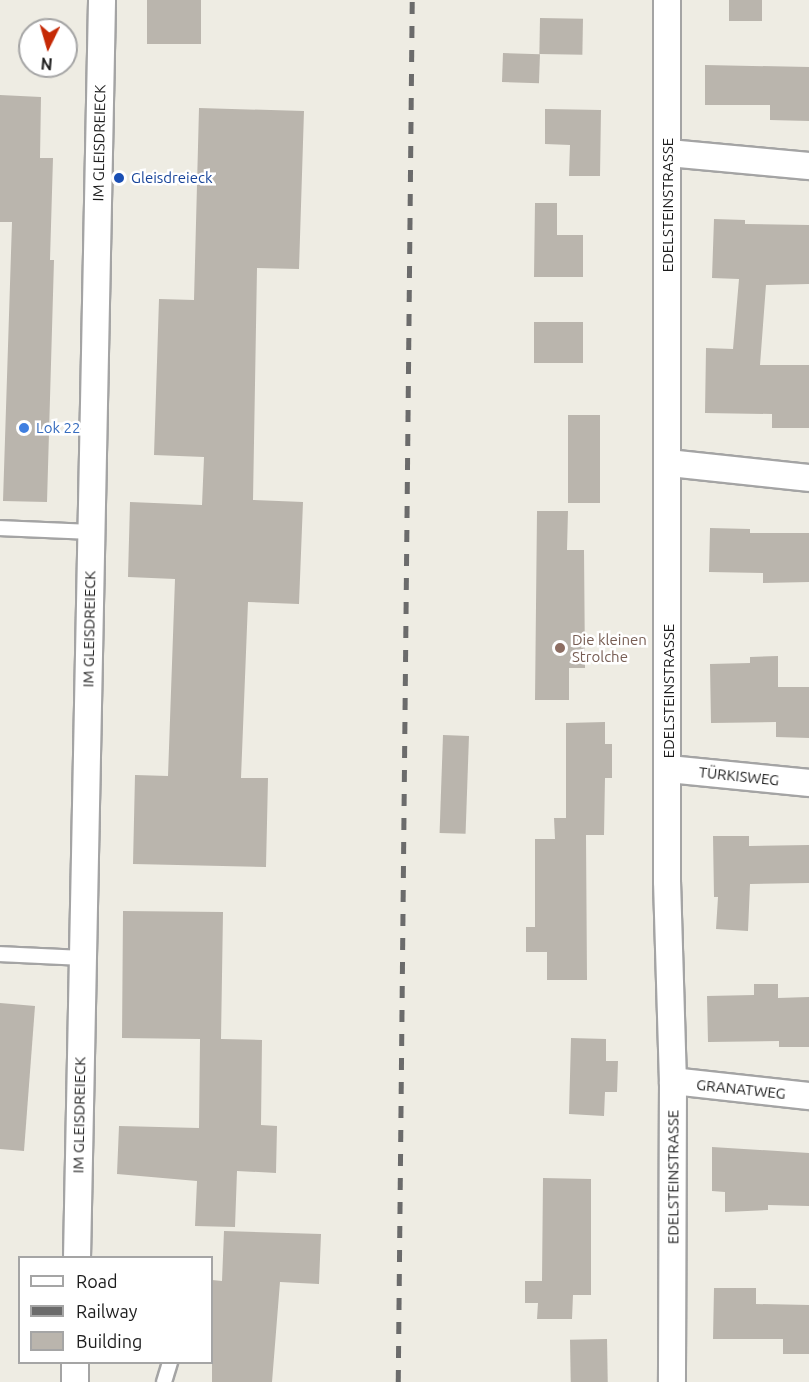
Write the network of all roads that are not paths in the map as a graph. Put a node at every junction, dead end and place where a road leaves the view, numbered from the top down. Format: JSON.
{"nodes":[{"id":1,"x":102,"y":0,"type":"edge"},
{"id":2,"x":667,"y":0,"type":"edge"},
{"id":3,"x":668,"y":153,"type":"junction"},
{"id":4,"x":809,"y":166,"type":"edge"},
{"id":5,"x":669,"y":463,"type":"junction"},
{"id":6,"x":809,"y":478,"type":"edge"},
{"id":7,"x":0,"y":528,"type":"edge"},
{"id":8,"x":91,"y":532,"type":"junction"},
{"id":9,"x":669,"y":769,"type":"junction"},
{"id":10,"x":809,"y":783,"type":"edge"},
{"id":11,"x":0,"y":954,"type":"edge"},
{"id":12,"x":82,"y":958,"type":"junction"},
{"id":13,"x":673,"y":1081,"type":"junction"},
{"id":14,"x":809,"y":1096,"type":"edge"},
{"id":15,"x":77,"y":1256,"type":"edge"},
{"id":16,"x":75,"y":1364,"type":"edge"},
{"id":17,"x":169,"y":1364,"type":"edge"},
{"id":18,"x":75,"y":1382,"type":"edge"},
{"id":19,"x":164,"y":1382,"type":"edge"},
{"id":20,"x":672,"y":1382,"type":"edge"}],
"edges":[{"from":1,"to":8,"type":"street","name":"IM GLEISDREIECK"},
{"from":2,"to":3,"type":"street","name":"EDELSTEINSTRASSE"},
{"from":3,"to":4,"type":"street"},
{"from":3,"to":5,"type":"street","name":"EDELSTEINSTRASSE"},
{"from":5,"to":6,"type":"street"},
{"from":5,"to":9,"type":"street","name":"EDELSTEINSTRASSE"},
{"from":7,"to":8,"type":"lane"},
{"from":8,"to":12,"type":"street","name":"IM GLEISDREIECK"},
{"from":9,"to":10,"type":"street","name":"TÜRKISWEG"},
{"from":9,"to":13,"type":"street","name":"EDELSTEINSTRASSE"},
{"from":11,"to":12,"type":"lane"},
{"from":12,"to":15,"type":"street","name":"IM GLEISDREIECK"},
{"from":13,"to":14,"type":"street","name":"GRANATWEG"},
{"from":13,"to":20,"type":"street","name":"EDELSTEINSTRASSE"},
{"from":16,"to":18,"type":"street"},
{"from":17,"to":19,"type":"lane"}]}
